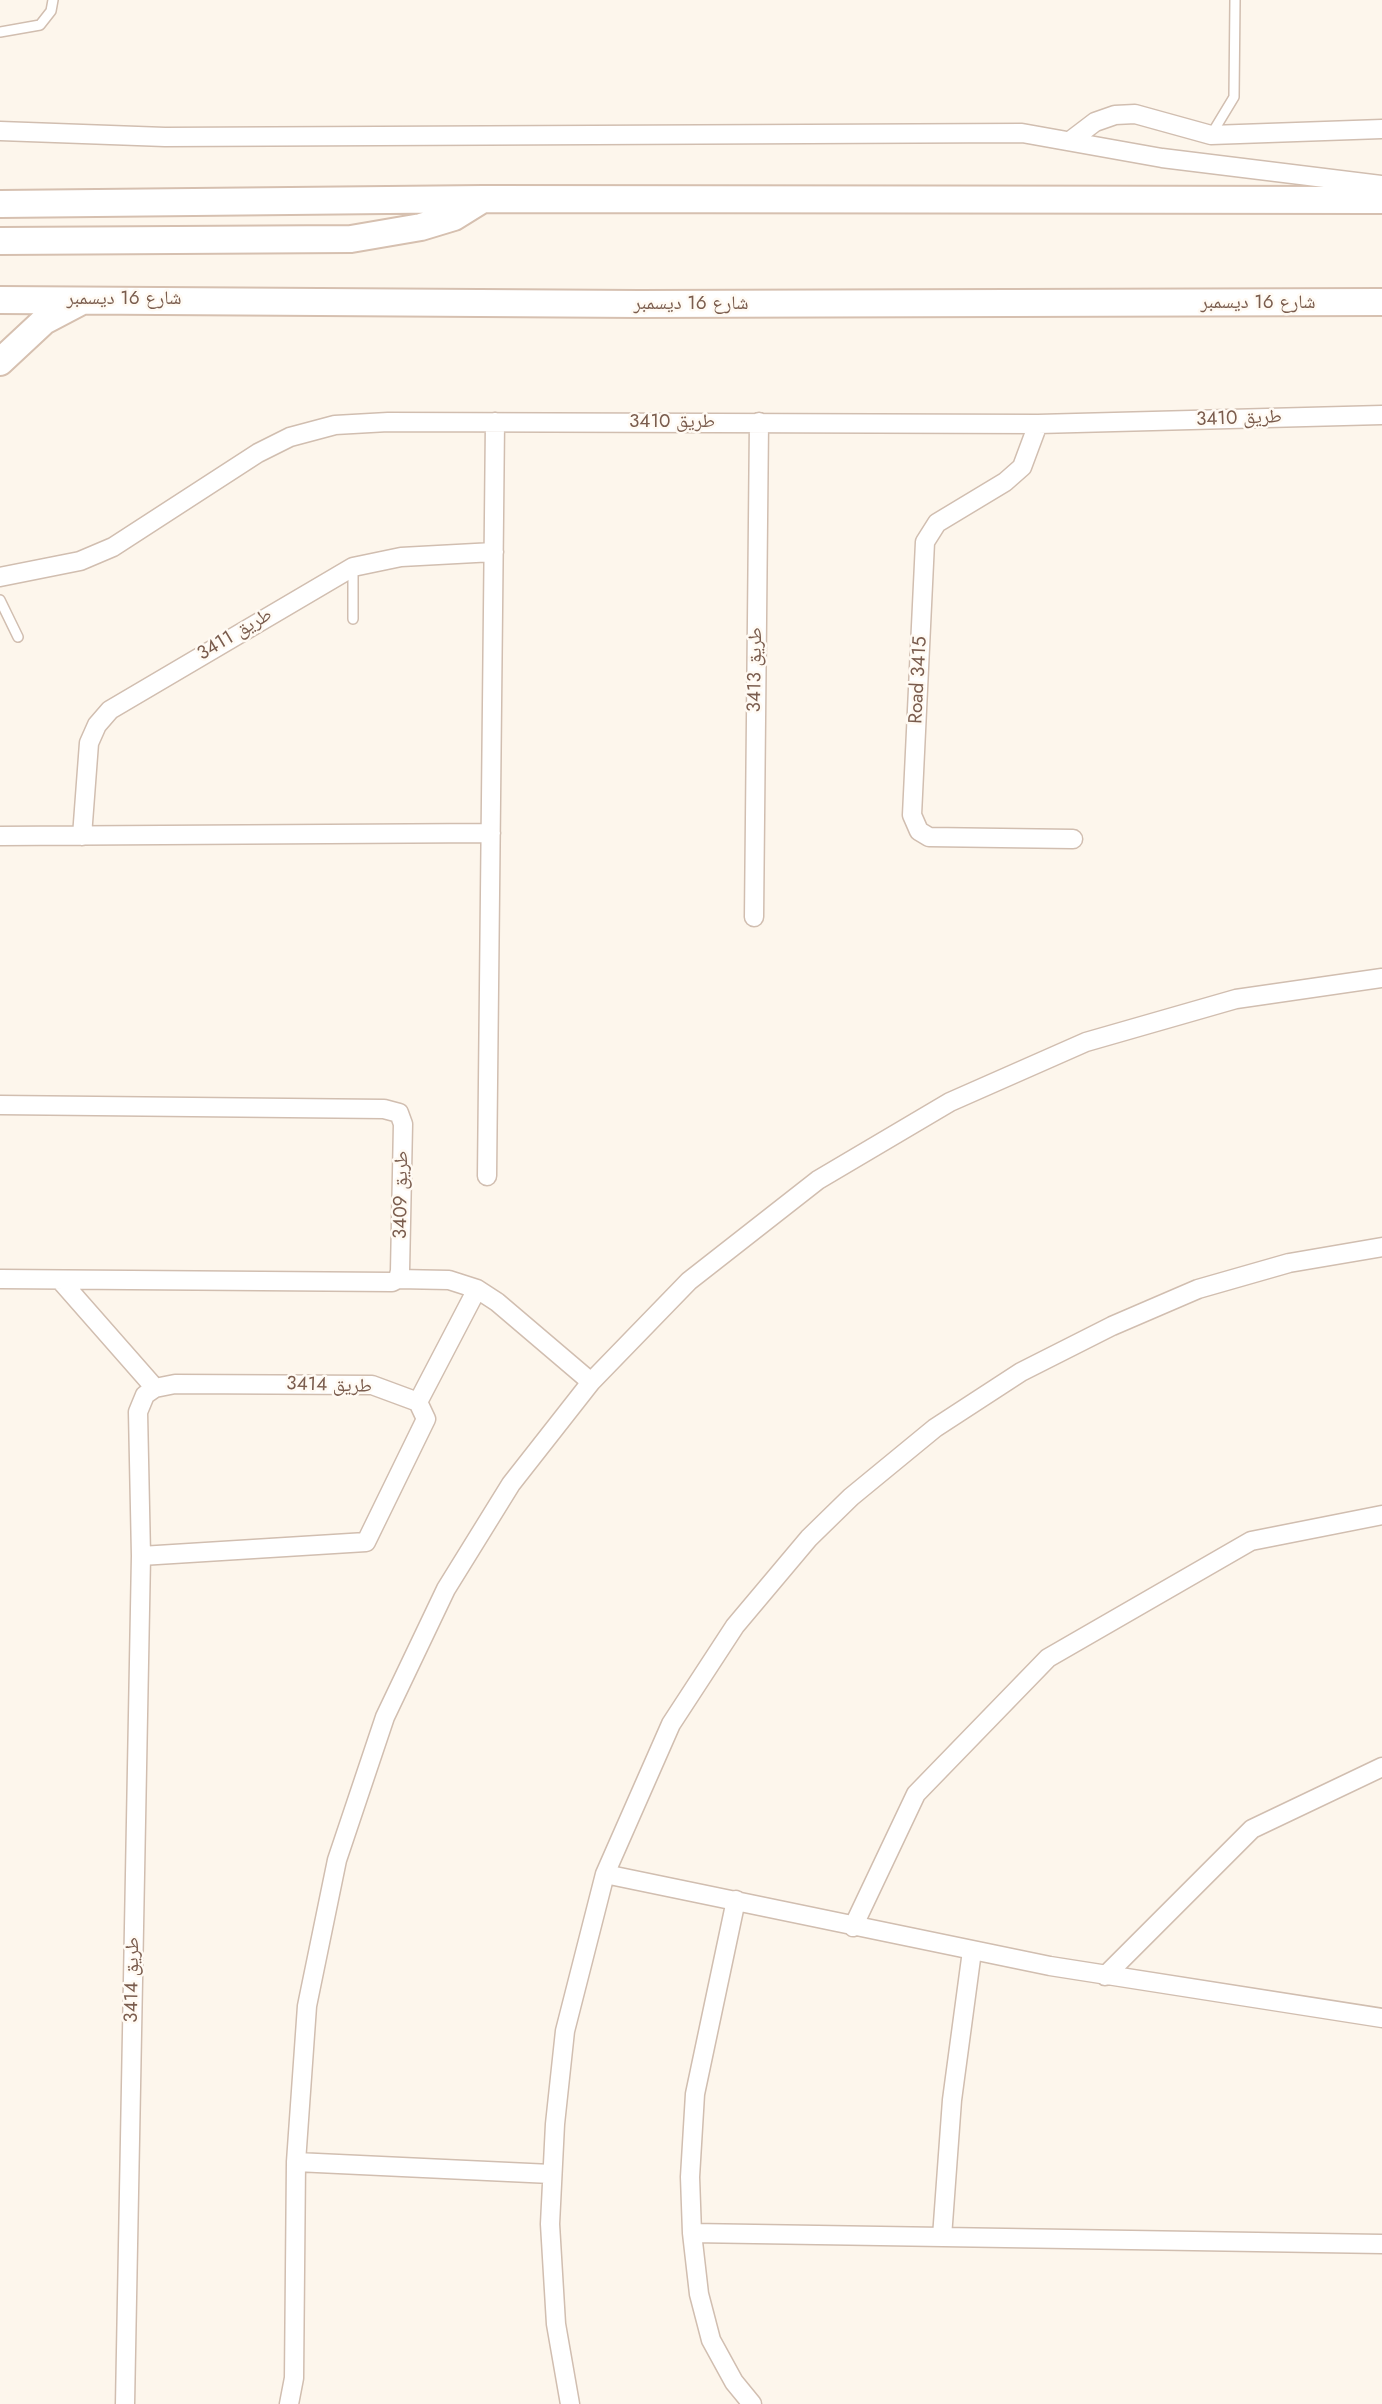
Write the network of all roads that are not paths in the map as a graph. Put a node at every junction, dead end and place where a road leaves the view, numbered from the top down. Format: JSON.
{"nodes":[{"id":1,"x":53,"y":0,"type":"edge"},
{"id":2,"x":1235,"y":0,"type":"edge"},
{"id":3,"x":0,"y":32,"type":"edge"},
{"id":4,"x":1382,"y":129,"type":"edge"},
{"id":5,"x":0,"y":131,"type":"edge"},
{"id":6,"x":1211,"y":135,"type":"junction"},
{"id":7,"x":1070,"y":141,"type":"junction"},
{"id":8,"x":1382,"y":185,"type":"edge"},
{"id":9,"x":484,"y":199,"type":"junction"},
{"id":10,"x":1382,"y":200,"type":"edge"},
{"id":11,"x":0,"y":204,"type":"edge"},
{"id":12,"x":0,"y":241,"type":"edge"},
{"id":13,"x":90,"y":298,"type":"junction"},
{"id":14,"x":0,"y":300,"type":"edge"},
{"id":15,"x":1382,"y":302,"type":"edge"},
{"id":16,"x":0,"y":362,"type":"edge"},
{"id":17,"x":1382,"y":415,"type":"edge"},
{"id":18,"x":495,"y":422,"type":"junction"},
{"id":19,"x":759,"y":422,"type":"junction"},
{"id":20,"x":1038,"y":424,"type":"junction"},
{"id":21,"x":494,"y":552,"type":"junction"},
{"id":22,"x":353,"y":567,"type":"junction"},
{"id":23,"x":0,"y":577,"type":"edge"},
{"id":24,"x":0,"y":600,"type":"edge"},
{"id":25,"x":353,"y":619,"type":"dead end"},
{"id":26,"x":18,"y":637,"type":"dead end"},
{"id":27,"x":491,"y":833,"type":"junction"},
{"id":28,"x":0,"y":836,"type":"edge"},
{"id":29,"x":82,"y":836,"type":"junction"},
{"id":30,"x":1073,"y":839,"type":"dead end"},
{"id":31,"x":754,"y":917,"type":"dead end"},
{"id":32,"x":1382,"y":978,"type":"edge"},
{"id":33,"x":0,"y":1105,"type":"edge"},
{"id":34,"x":488,"y":1176,"type":"dead end"},
{"id":35,"x":1382,"y":1247,"type":"edge"},
{"id":36,"x":0,"y":1279,"type":"edge"},
{"id":37,"x":398,"y":1279,"type":"junction"},
{"id":38,"x":61,"y":1281,"type":"junction"},
{"id":39,"x":477,"y":1289,"type":"junction"},
{"id":40,"x":591,"y":1382,"type":"junction"},
{"id":41,"x":155,"y":1388,"type":"junction"},
{"id":42,"x":418,"y":1402,"type":"junction"},
{"id":43,"x":1382,"y":1515,"type":"edge"},
{"id":44,"x":141,"y":1556,"type":"junction"},
{"id":45,"x":1382,"y":1767,"type":"edge"},
{"id":46,"x":605,"y":1874,"type":"junction"},
{"id":47,"x":736,"y":1900,"type":"junction"},
{"id":48,"x":853,"y":1927,"type":"junction"},
{"id":49,"x":972,"y":1951,"type":"junction"},
{"id":50,"x":1105,"y":1976,"type":"junction"},
{"id":51,"x":1382,"y":2018,"type":"edge"},
{"id":52,"x":296,"y":2162,"type":"junction"},
{"id":53,"x":551,"y":2174,"type":"junction"},
{"id":54,"x":692,"y":2233,"type":"junction"},
{"id":55,"x":942,"y":2237,"type":"junction"},
{"id":56,"x":1382,"y":2244,"type":"edge"},
{"id":57,"x":125,"y":2404,"type":"edge"},
{"id":58,"x":289,"y":2404,"type":"edge"},
{"id":59,"x":570,"y":2404,"type":"edge"},
{"id":60,"x":752,"y":2404,"type":"edge"}],
"edges":[{"from":1,"to":3,"type":"lane"},
{"from":2,"to":6,"type":"lane"},
{"from":4,"to":6,"type":"street"},
{"from":5,"to":7,"type":"street"},
{"from":6,"to":7,"type":"street"},
{"from":7,"to":8,"type":"street"},
{"from":9,"to":10,"type":"main road"},
{"from":9,"to":11,"type":"main road"},
{"from":9,"to":12,"type":"main road"},
{"from":13,"to":14,"type":"main road","name":"شارع 16 ديسمبر"},
{"from":13,"to":15,"type":"main road","name":"شارع 16 ديسمبر"},
{"from":13,"to":16,"type":"main road"},
{"from":17,"to":20,"type":"street","name":"طريق 3410"},
{"from":18,"to":19,"type":"street","name":"طريق 3410"},
{"from":18,"to":21,"type":"street"},
{"from":18,"to":23,"type":"street","name":"طريق 3410"},
{"from":19,"to":20,"type":"street","name":"طريق 3410"},
{"from":19,"to":31,"type":"street","name":"طريق 3413"},
{"from":20,"to":30,"type":"street","name":"Road 3415"},
{"from":21,"to":22,"type":"street","name":"طريق 3411"},
{"from":21,"to":27,"type":"street"},
{"from":22,"to":25,"type":"lane"},
{"from":22,"to":29,"type":"street","name":"طريق 3411"},
{"from":24,"to":26,"type":"lane"},
{"from":27,"to":29,"type":"street"},
{"from":27,"to":34,"type":"street"},
{"from":28,"to":29,"type":"street"},
{"from":32,"to":40,"type":"street"},
{"from":33,"to":37,"type":"street","name":"طريق 3409"},
{"from":35,"to":46,"type":"street"},
{"from":36,"to":38,"type":"street"},
{"from":37,"to":38,"type":"street"},
{"from":37,"to":39,"type":"street"},
{"from":38,"to":41,"type":"street"},
{"from":39,"to":40,"type":"street"},
{"from":39,"to":42,"type":"street"},
{"from":40,"to":52,"type":"street"},
{"from":41,"to":42,"type":"street","name":"طريق 3414"},
{"from":41,"to":44,"type":"street","name":"طريق 3414"},
{"from":42,"to":44,"type":"street"},
{"from":43,"to":48,"type":"street"},
{"from":44,"to":57,"type":"street","name":"طريق 3414"},
{"from":45,"to":50,"type":"street"},
{"from":46,"to":47,"type":"street"},
{"from":46,"to":53,"type":"street"},
{"from":47,"to":48,"type":"street"},
{"from":47,"to":54,"type":"street"},
{"from":48,"to":49,"type":"street"},
{"from":49,"to":50,"type":"street"},
{"from":49,"to":55,"type":"street"},
{"from":50,"to":51,"type":"street"},
{"from":52,"to":53,"type":"street"},
{"from":52,"to":58,"type":"street"},
{"from":53,"to":59,"type":"street"},
{"from":54,"to":55,"type":"street"},
{"from":54,"to":60,"type":"street"},
{"from":55,"to":56,"type":"street"}]}
